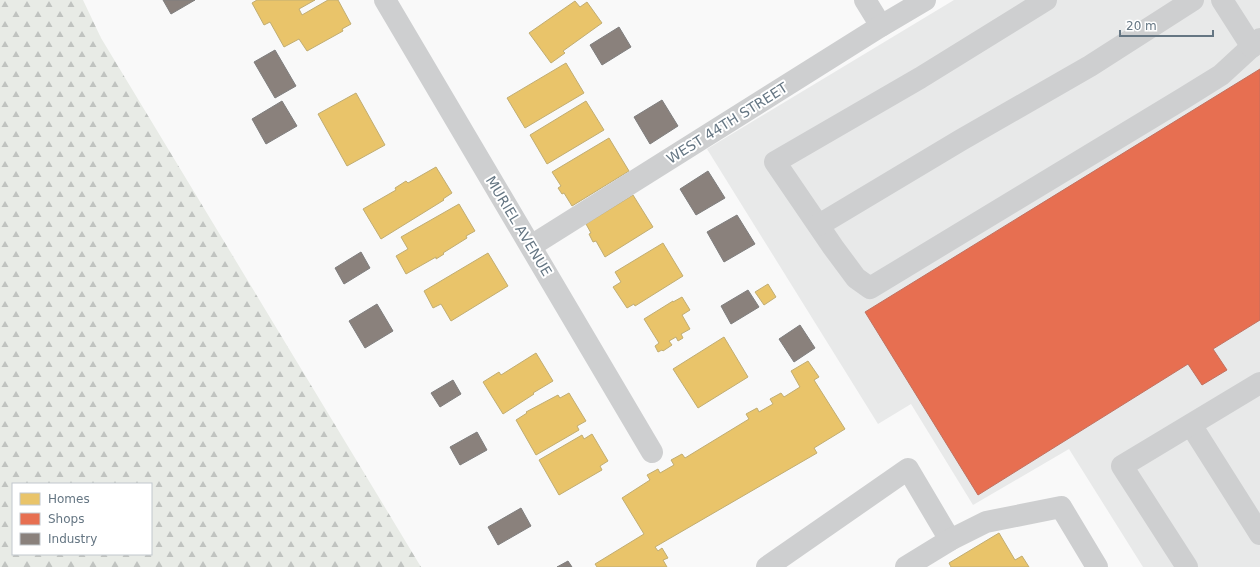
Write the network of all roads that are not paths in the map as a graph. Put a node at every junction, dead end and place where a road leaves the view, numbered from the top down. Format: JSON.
{"nodes":[{"id":1,"x":385,"y":0,"type":"edge"},
{"id":2,"x":865,"y":0,"type":"edge"},
{"id":3,"x":925,"y":0,"type":"edge"},
{"id":4,"x":1046,"y":0,"type":"edge"},
{"id":5,"x":1193,"y":0,"type":"edge"},
{"id":6,"x":1222,"y":0,"type":"edge"},
{"id":7,"x":880,"y":26,"type":"junction"},
{"id":8,"x":1256,"y":43,"type":"edge"},
{"id":9,"x":819,"y":225,"type":"junction"},
{"id":10,"x":531,"y":246,"type":"junction"},
{"id":11,"x":1259,"y":387,"type":"edge"},
{"id":12,"x":1190,"y":425,"type":"junction"},
{"id":13,"x":652,"y":452,"type":"dead end"},
{"id":14,"x":1260,"y":534,"type":"edge"},
{"id":15,"x":950,"y":540,"type":"junction"},
{"id":16,"x":767,"y":567,"type":"edge"},
{"id":17,"x":906,"y":567,"type":"edge"},
{"id":18,"x":1097,"y":567,"type":"edge"},
{"id":19,"x":1187,"y":567,"type":"edge"}],
"edges":[{"from":1,"to":10,"type":"street","name":"MURIEL AVENUE"},
{"from":2,"to":7,"type":"street"},
{"from":3,"to":7,"type":"street","name":"WEST 44TH STREET"},
{"from":4,"to":9,"type":"street"},
{"from":5,"to":9,"type":"street"},
{"from":6,"to":8,"type":"street"},
{"from":7,"to":10,"type":"street","name":"WEST 44TH STREET"},
{"from":8,"to":9,"type":"street"},
{"from":10,"to":13,"type":"street","name":"MURIEL AVENUE"},
{"from":11,"to":12,"type":"street"},
{"from":12,"to":14,"type":"street"},
{"from":12,"to":19,"type":"street"},
{"from":15,"to":16,"type":"street"},
{"from":15,"to":17,"type":"street"},
{"from":15,"to":18,"type":"street"}]}
